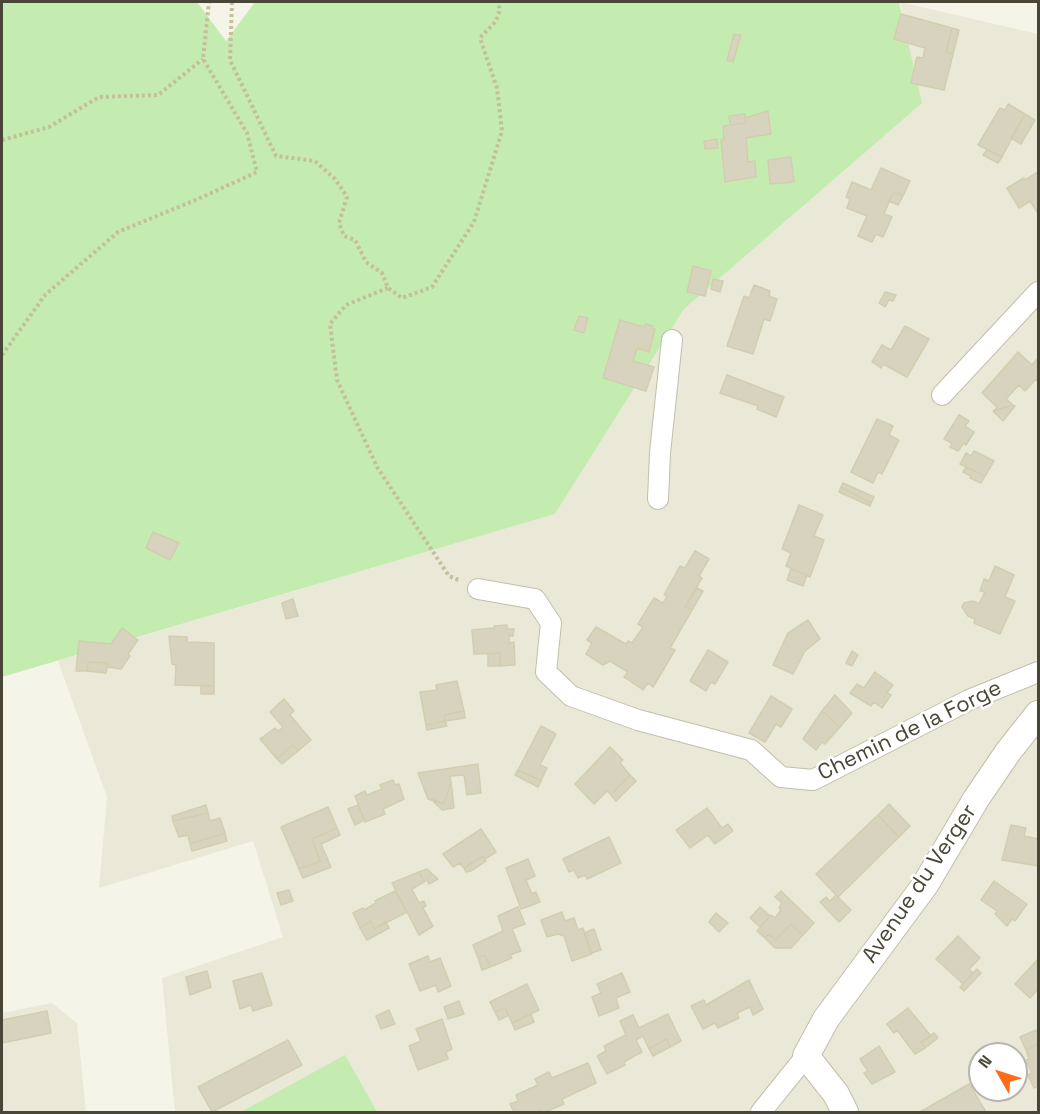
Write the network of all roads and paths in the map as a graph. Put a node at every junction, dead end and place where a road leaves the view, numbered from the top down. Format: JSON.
{"nodes":[{"id":1,"x":209,"y":2,"type":"edge"},
{"id":2,"x":232,"y":2,"type":"edge"},
{"id":3,"x":498,"y":2,"type":"edge"},
{"id":4,"x":203,"y":59,"type":"junction"},
{"id":5,"x":2,"y":140,"type":"edge"},
{"id":6,"x":388,"y":288,"type":"junction"},
{"id":7,"x":1038,"y":292,"type":"edge"},
{"id":8,"x":672,"y":339,"type":"dead end"},
{"id":9,"x":2,"y":355,"type":"edge"},
{"id":10,"x":942,"y":395,"type":"dead end"},
{"id":11,"x":658,"y":499,"type":"dead end"},
{"id":12,"x":478,"y":589,"type":"joint"},
{"id":13,"x":1038,"y":672,"type":"edge"},
{"id":14,"x":1038,"y":714,"type":"edge"},
{"id":15,"x":1038,"y":732,"type":"edge"},
{"id":16,"x":806,"y":1056,"type":"junction"},
{"id":17,"x":761,"y":1113,"type":"edge"},
{"id":18,"x":845,"y":1113,"type":"edge"}],
"edges":[{"from":1,"to":4,"type":"path"},
{"from":2,"to":6,"type":"path"},
{"from":3,"to":6,"type":"path"},
{"from":4,"to":5,"type":"path"},
{"from":4,"to":9,"type":"path"},
{"from":6,"to":12,"type":"path"},
{"from":7,"to":10,"type":"street"},
{"from":8,"to":11,"type":"street"},
{"from":12,"to":13,"type":"street","name":"Chemin de la Forge"},
{"from":14,"to":16,"type":"street","name":"Avenue du Verger"},
{"from":15,"to":16,"type":"street","name":"Avenue du Verger"},
{"from":16,"to":17,"type":"street","name":"Avenue du Verger"},
{"from":16,"to":18,"type":"street"}]}
